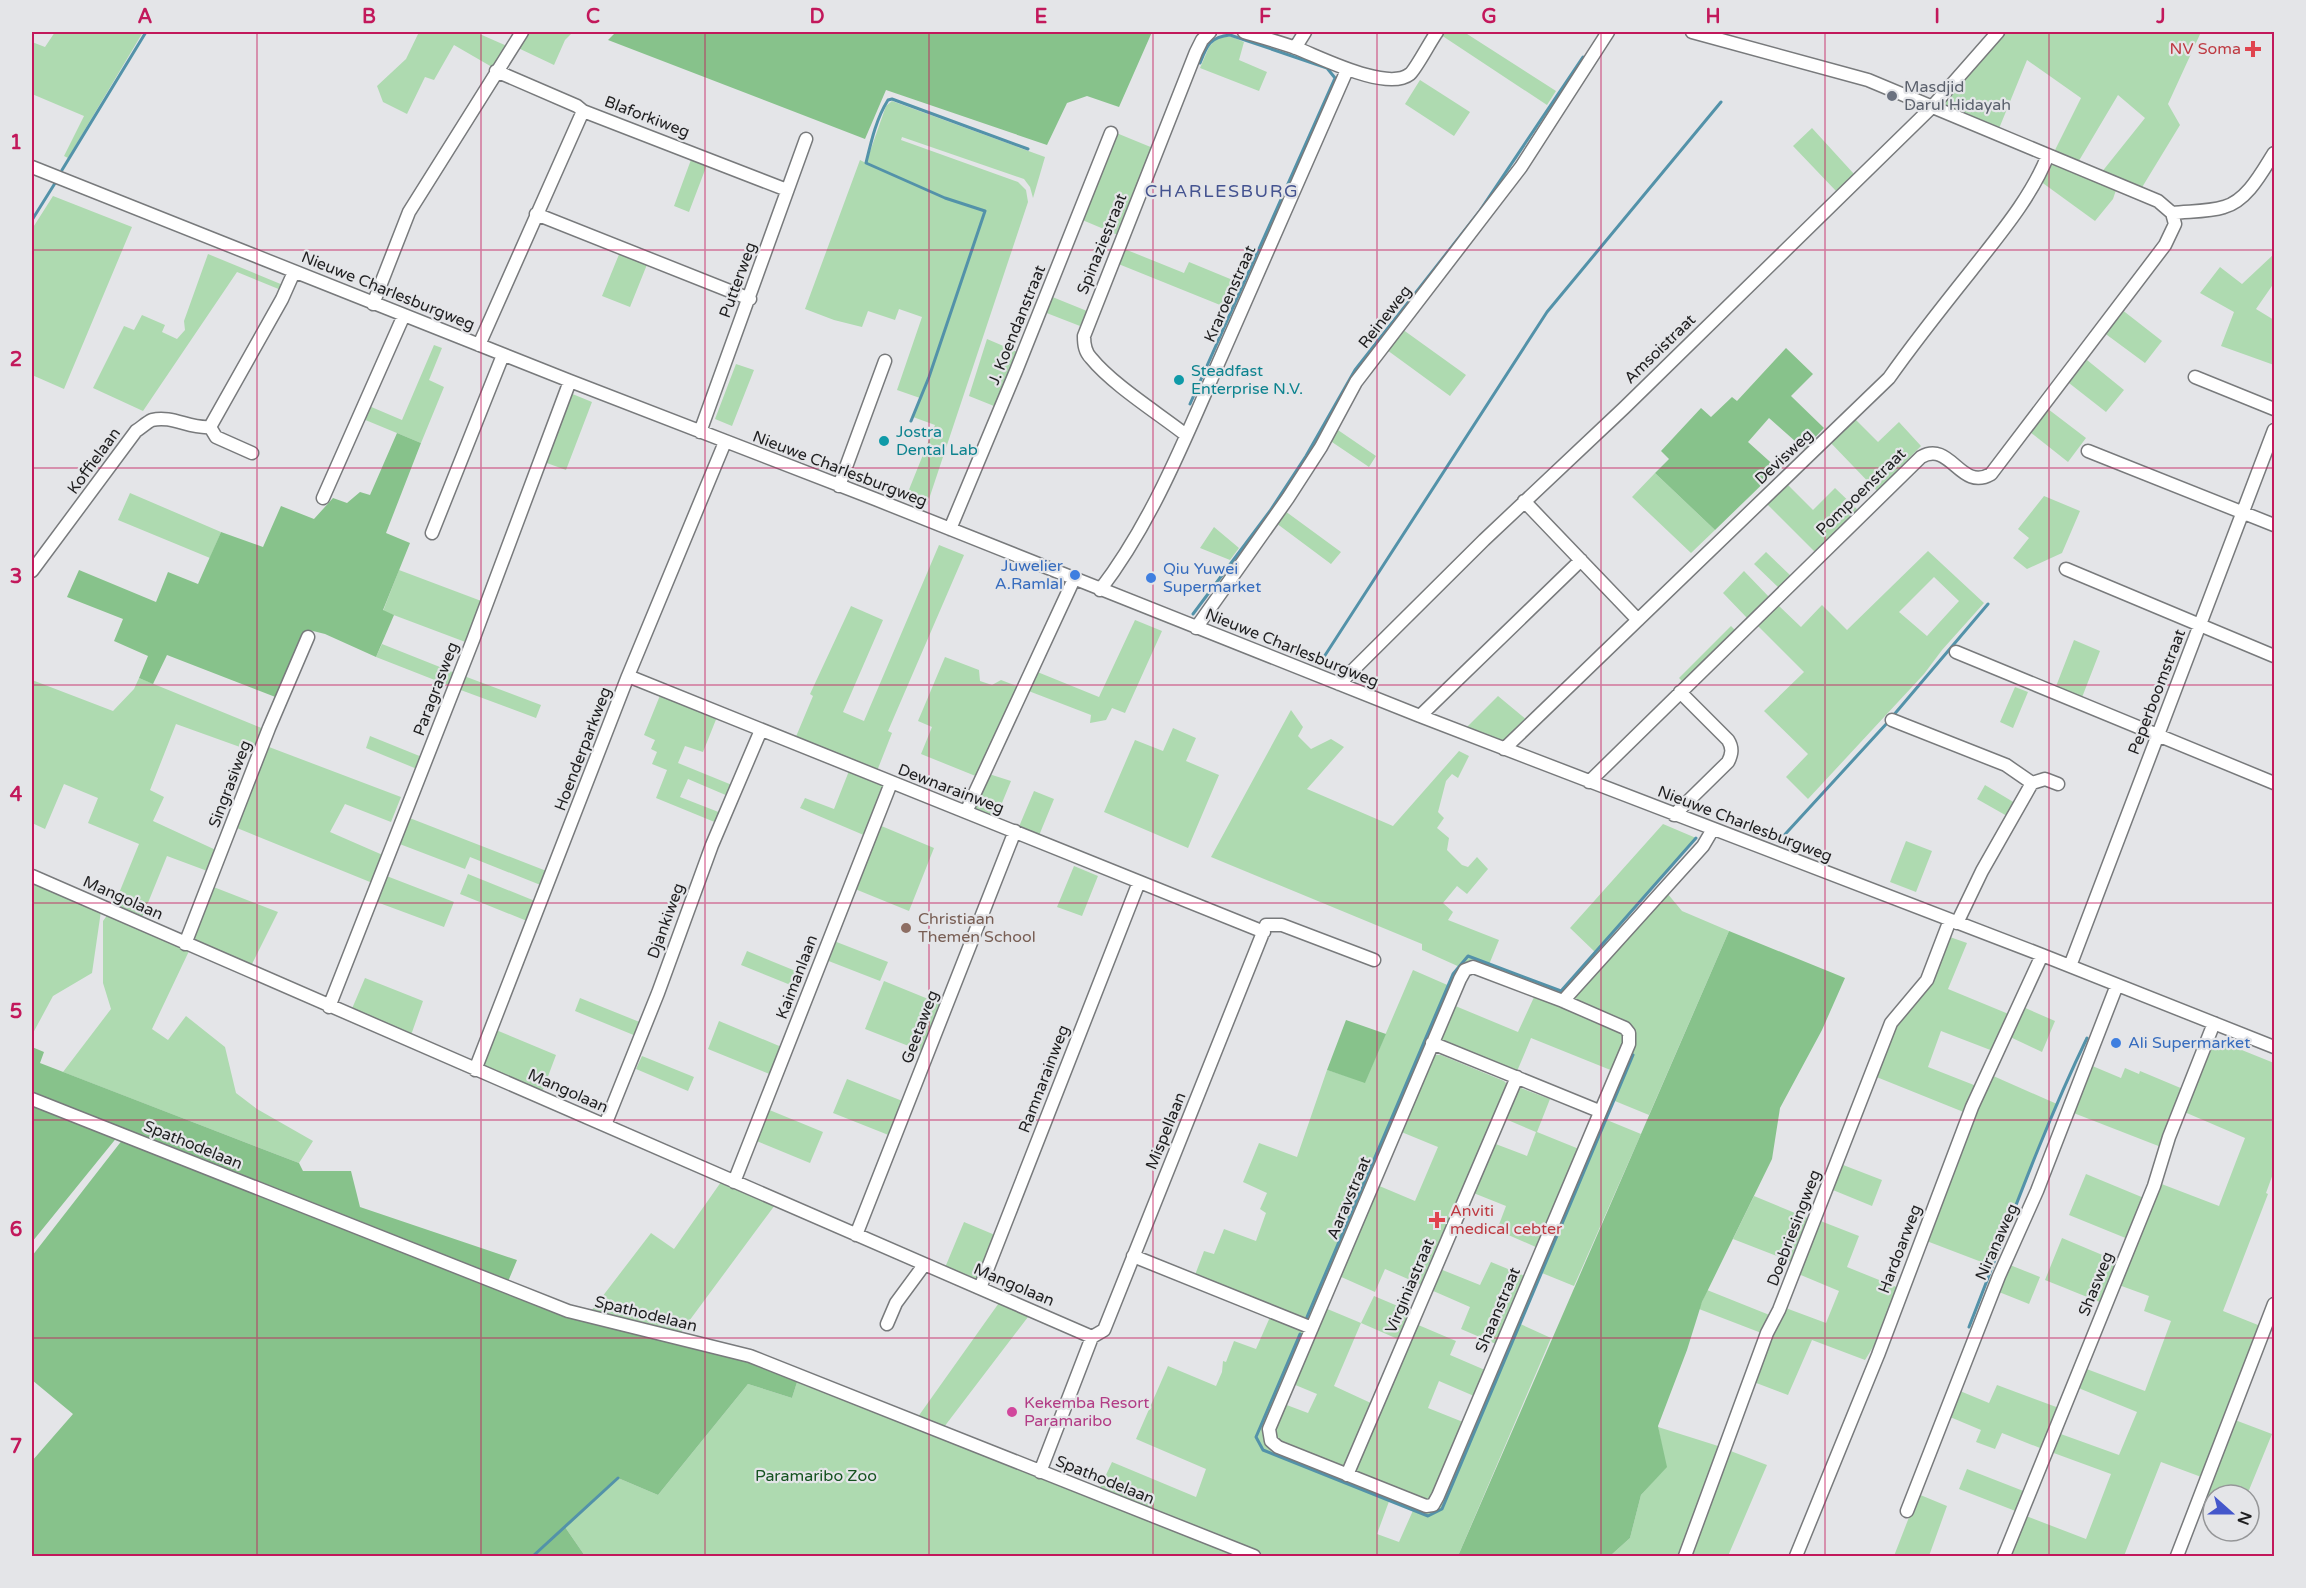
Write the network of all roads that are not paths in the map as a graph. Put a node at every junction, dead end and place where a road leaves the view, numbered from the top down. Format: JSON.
{"nodes":[{"id":1,"x":522,"y":32,"type":"edge"},
{"id":2,"x":1210,"y":32,"type":"edge"},
{"id":3,"x":1244,"y":32,"type":"edge"},
{"id":4,"x":1305,"y":32,"type":"edge"},
{"id":5,"x":1437,"y":32,"type":"edge"},
{"id":6,"x":1608,"y":32,"type":"edge"},
{"id":7,"x":1692,"y":32,"type":"edge"},
{"id":8,"x":1998,"y":32,"type":"edge"},
{"id":9,"x":1295,"y":48,"type":"junction"},
{"id":10,"x":1347,"y":70,"type":"junction"},
{"id":11,"x":496,"y":71,"type":"junction"},
{"id":12,"x":1932,"y":107,"type":"junction"},
{"id":13,"x":583,"y":111,"type":"junction"},
{"id":14,"x":1111,"y":133,"type":"dead end"},
{"id":15,"x":806,"y":139,"type":"dead end"},
{"id":16,"x":2274,"y":153,"type":"edge"},
{"id":17,"x":2048,"y":156,"type":"junction"},
{"id":18,"x":32,"y":167,"type":"edge"},
{"id":19,"x":788,"y":190,"type":"junction"},
{"id":20,"x":2172,"y":213,"type":"junction"},
{"id":21,"x":536,"y":214,"type":"junction"},
{"id":22,"x":294,"y":272,"type":"junction"},
{"id":23,"x":750,"y":299,"type":"junction"},
{"id":24,"x":373,"y":304,"type":"junction"},
{"id":25,"x":404,"y":315,"type":"junction"},
{"id":26,"x":479,"y":345,"type":"junction"},
{"id":27,"x":504,"y":355,"type":"junction"},
{"id":28,"x":885,"y":361,"type":"dead end"},
{"id":29,"x":2195,"y":377,"type":"dead end"},
{"id":30,"x":570,"y":381,"type":"junction"},
{"id":31,"x":2274,"y":409,"type":"edge"},
{"id":32,"x":210,"y":428,"type":"junction"},
{"id":33,"x":2274,"y":430,"type":"edge"},
{"id":34,"x":700,"y":432,"type":"junction"},
{"id":35,"x":1186,"y":435,"type":"junction"},
{"id":36,"x":725,"y":442,"type":"junction"},
{"id":37,"x":2088,"y":452,"type":"dead end"},
{"id":38,"x":252,"y":453,"type":"dead end"},
{"id":39,"x":839,"y":486,"type":"junction"},
{"id":40,"x":323,"y":498,"type":"dead end"},
{"id":41,"x":1524,"y":501,"type":"junction"},
{"id":42,"x":2243,"y":513,"type":"junction"},
{"id":43,"x":2274,"y":525,"type":"edge"},
{"id":44,"x":950,"y":529,"type":"junction"},
{"id":45,"x":432,"y":533,"type":"dead end"},
{"id":46,"x":1581,"y":560,"type":"junction"},
{"id":47,"x":2066,"y":569,"type":"dead end"},
{"id":48,"x":32,"y":571,"type":"edge"},
{"id":49,"x":1074,"y":579,"type":"junction"},
{"id":50,"x":1100,"y":590,"type":"junction"},
{"id":51,"x":1638,"y":620,"type":"junction"},
{"id":52,"x":2200,"y":626,"type":"junction"},
{"id":53,"x":1196,"y":628,"type":"junction"},
{"id":54,"x":308,"y":636,"type":"dead end"},
{"id":55,"x":1956,"y":652,"type":"dead end"},
{"id":56,"x":2274,"y":656,"type":"edge"},
{"id":57,"x":628,"y":676,"type":"junction"},
{"id":58,"x":1339,"y":684,"type":"junction"},
{"id":59,"x":1680,"y":692,"type":"junction"},
{"id":60,"x":1420,"y":716,"type":"junction"},
{"id":61,"x":1892,"y":720,"type":"dead end"},
{"id":62,"x":761,"y":730,"type":"junction"},
{"id":63,"x":2157,"y":736,"type":"junction"},
{"id":64,"x":1504,"y":749,"type":"junction"},
{"id":65,"x":1589,"y":782,"type":"junction"},
{"id":66,"x":891,"y":783,"type":"junction"},
{"id":67,"x":2032,"y":783,"type":"junction"},
{"id":68,"x":2274,"y":783,"type":"edge"},
{"id":69,"x":2058,"y":784,"type":"dead end"},
{"id":70,"x":966,"y":812,"type":"junction"},
{"id":71,"x":1674,"y":815,"type":"junction"},
{"id":72,"x":1713,"y":829,"type":"junction"},
{"id":73,"x":1015,"y":831,"type":"junction"},
{"id":74,"x":32,"y":876,"type":"edge"},
{"id":75,"x":1139,"y":882,"type":"junction"},
{"id":76,"x":1954,"y":921,"type":"junction"},
{"id":77,"x":1264,"y":932,"type":"junction"},
{"id":78,"x":185,"y":944,"type":"junction"},
{"id":79,"x":2042,"y":955,"type":"junction"},
{"id":80,"x":1374,"y":960,"type":"dead end"},
{"id":81,"x":2070,"y":966,"type":"junction"},
{"id":82,"x":1465,"y":970,"type":"joint"},
{"id":83,"x":2117,"y":985,"type":"junction"},
{"id":84,"x":1563,"y":1001,"type":"junction"},
{"id":85,"x":329,"y":1007,"type":"junction"},
{"id":86,"x":2214,"y":1023,"type":"junction"},
{"id":87,"x":1432,"y":1043,"type":"junction"},
{"id":88,"x":2274,"y":1047,"type":"edge"},
{"id":89,"x":475,"y":1070,"type":"junction"},
{"id":90,"x":1517,"y":1077,"type":"junction"},
{"id":91,"x":32,"y":1099,"type":"edge"},
{"id":92,"x":1599,"y":1111,"type":"junction"},
{"id":93,"x":605,"y":1125,"type":"junction"},
{"id":94,"x":734,"y":1182,"type":"junction"},
{"id":95,"x":856,"y":1235,"type":"junction"},
{"id":96,"x":1133,"y":1257,"type":"junction"},
{"id":97,"x":924,"y":1265,"type":"junction"},
{"id":98,"x":980,"y":1288,"type":"junction"},
{"id":99,"x":2274,"y":1304,"type":"edge"},
{"id":100,"x":887,"y":1324,"type":"dead end"},
{"id":101,"x":1311,"y":1328,"type":"junction"},
{"id":102,"x":1092,"y":1337,"type":"junction"},
{"id":103,"x":1271,"y":1441,"type":"joint"},
{"id":104,"x":1040,"y":1472,"type":"junction"},
{"id":105,"x":1347,"y":1475,"type":"junction"},
{"id":106,"x":1907,"y":1511,"type":"dead end"},
{"id":107,"x":1254,"y":1557,"type":"edge"},
{"id":108,"x":1685,"y":1557,"type":"edge"},
{"id":109,"x":1796,"y":1557,"type":"edge"},
{"id":110,"x":2004,"y":1557,"type":"edge"},
{"id":111,"x":2177,"y":1557,"type":"edge"}],
"edges":[{"from":1,"to":11,"type":"street"},
{"from":2,"to":35,"type":"street","name":"Spinaziestraat"},
{"from":3,"to":9,"type":"street"},
{"from":4,"to":9,"type":"street"},
{"from":5,"to":10,"type":"street"},
{"from":6,"to":53,"type":"street","name":"Reineweg"},
{"from":7,"to":12,"type":"street"},
{"from":8,"to":12,"type":"street","name":"Amsoistraat"},
{"from":9,"to":10,"type":"street"},
{"from":10,"to":35,"type":"street","name":"Kraroenstraat"},
{"from":11,"to":13,"type":"street","name":"Blaforkiweg"},
{"from":11,"to":24,"type":"street"},
{"from":12,"to":17,"type":"street"},
{"from":12,"to":41,"type":"street","name":"Amsoistraat"},
{"from":13,"to":19,"type":"street","name":"Blaforkiweg"},
{"from":13,"to":21,"type":"street"},
{"from":14,"to":44,"type":"street","name":"J. Koendanstraat"},
{"from":15,"to":19,"type":"street","name":"Putterweg"},
{"from":16,"to":20,"type":"street"},
{"from":17,"to":20,"type":"street"},
{"from":17,"to":51,"type":"street","name":"Devisweg"},
{"from":18,"to":22,"type":"street","name":"Nieuwe Charlesburgweg"},
{"from":19,"to":23,"type":"street","name":"Putterweg"},
{"from":20,"to":59,"type":"street","name":"Pompoenstraat"},
{"from":21,"to":23,"type":"street"},
{"from":21,"to":26,"type":"street"},
{"from":22,"to":24,"type":"street","name":"Nieuwe Charlesburgweg"},
{"from":22,"to":32,"type":"street"},
{"from":23,"to":34,"type":"street","name":"Putterweg"},
{"from":24,"to":25,"type":"street","name":"Nieuwe Charlesburgweg"},
{"from":25,"to":26,"type":"street","name":"Nieuwe Charlesburgweg"},
{"from":25,"to":40,"type":"street"},
{"from":26,"to":27,"type":"street","name":"Nieuwe Charlesburgweg"},
{"from":27,"to":30,"type":"street","name":"Nieuwe Charlesburgweg"},
{"from":27,"to":45,"type":"street"},
{"from":28,"to":39,"type":"street"},
{"from":29,"to":31,"type":"street"},
{"from":30,"to":34,"type":"street","name":"Nieuwe Charlesburgweg"},
{"from":30,"to":85,"type":"street","name":"Paragrasweg"},
{"from":32,"to":38,"type":"street"},
{"from":32,"to":48,"type":"street","name":"Koffielaan"},
{"from":33,"to":42,"type":"street","name":"Peperboomstraat"},
{"from":34,"to":36,"type":"street","name":"Nieuwe Charlesburgweg"},
{"from":35,"to":50,"type":"street","name":"Kraroenstraat"},
{"from":36,"to":39,"type":"street","name":"Nieuwe Charlesburgweg"},
{"from":36,"to":57,"type":"street","name":"Hoenderparkweg"},
{"from":37,"to":42,"type":"street"},
{"from":39,"to":44,"type":"street","name":"Nieuwe Charlesburgweg"},
{"from":41,"to":46,"type":"street"},
{"from":41,"to":58,"type":"street","name":"Amsoistraat"},
{"from":42,"to":43,"type":"street"},
{"from":42,"to":52,"type":"street","name":"Peperboomstraat"},
{"from":44,"to":49,"type":"street","name":"Nieuwe Charlesburgweg"},
{"from":46,"to":51,"type":"street"},
{"from":46,"to":60,"type":"street"},
{"from":47,"to":52,"type":"street"},
{"from":49,"to":50,"type":"street","name":"Nieuwe Charlesburgweg"},
{"from":49,"to":70,"type":"street"},
{"from":50,"to":53,"type":"street","name":"Nieuwe Charlesburgweg"},
{"from":51,"to":64,"type":"street","name":"Devisweg"},
{"from":52,"to":56,"type":"street"},
{"from":52,"to":63,"type":"street","name":"Peperboomstraat"},
{"from":53,"to":58,"type":"street","name":"Nieuwe Charlesburgweg"},
{"from":54,"to":78,"type":"street","name":"Singrasiweg"},
{"from":55,"to":63,"type":"street"},
{"from":57,"to":62,"type":"street","name":"Dewnarainweg"},
{"from":57,"to":89,"type":"street","name":"Hoenderparkweg"},
{"from":58,"to":60,"type":"street","name":"Nieuwe Charlesburgweg"},
{"from":59,"to":65,"type":"street","name":"Pompoenstraat"},
{"from":59,"to":71,"type":"street"},
{"from":60,"to":64,"type":"street","name":"Nieuwe Charlesburgweg"},
{"from":61,"to":67,"type":"street"},
{"from":62,"to":66,"type":"street","name":"Dewnarainweg"},
{"from":62,"to":93,"type":"street","name":"Djankiweg"},
{"from":63,"to":68,"type":"street"},
{"from":63,"to":81,"type":"street","name":"Peperboomstraat"},
{"from":64,"to":65,"type":"street","name":"Nieuwe Charlesburgweg"},
{"from":65,"to":71,"type":"street","name":"Nieuwe Charlesburgweg"},
{"from":66,"to":70,"type":"street","name":"Dewnarainweg"},
{"from":66,"to":94,"type":"street","name":"Kaimanlaan"},
{"from":67,"to":69,"type":"street"},
{"from":67,"to":76,"type":"street","name":"Doebriesingweg"},
{"from":70,"to":73,"type":"street","name":"Dewnarainweg"},
{"from":71,"to":72,"type":"street","name":"Nieuwe Charlesburgweg"},
{"from":72,"to":76,"type":"street","name":"Nieuwe Charlesburgweg"},
{"from":72,"to":84,"type":"street"},
{"from":73,"to":75,"type":"street","name":"Dewnarainweg"},
{"from":73,"to":95,"type":"street","name":"Geetaweg"},
{"from":74,"to":78,"type":"street","name":"Mangolaan"},
{"from":75,"to":77,"type":"street","name":"Dewnarainweg"},
{"from":75,"to":98,"type":"street","name":"Ramnarainweg"},
{"from":76,"to":79,"type":"street","name":"Nieuwe Charlesburgweg"},
{"from":76,"to":108,"type":"street","name":"Doebriesingweg"},
{"from":77,"to":80,"type":"street"},
{"from":77,"to":96,"type":"street","name":"Mispellaan"},
{"from":78,"to":85,"type":"street","name":"Mangolaan"},
{"from":79,"to":81,"type":"street","name":"Nieuwe Charlesburgweg"},
{"from":79,"to":109,"type":"street","name":"Hardoarweg"},
{"from":81,"to":83,"type":"street","name":"Nieuwe Charlesburgweg"},
{"from":82,"to":84,"type":"street","name":"Shaanstraat"},
{"from":82,"to":87,"type":"street","name":"Aaravstraat"},
{"from":83,"to":86,"type":"street","name":"Nieuwe Charlesburgweg"},
{"from":83,"to":106,"type":"street","name":"Niranaweg"},
{"from":84,"to":92,"type":"street","name":"Shaanstraat"},
{"from":85,"to":89,"type":"street","name":"Mangolaan"},
{"from":86,"to":88,"type":"street","name":"Nieuwe Charlesburgweg"},
{"from":86,"to":110,"type":"street","name":"Shasweg"},
{"from":87,"to":90,"type":"street"},
{"from":87,"to":101,"type":"street","name":"Aaravstraat"},
{"from":89,"to":93,"type":"street","name":"Mangolaan"},
{"from":90,"to":92,"type":"street"},
{"from":90,"to":105,"type":"street","name":"Virginiastraat"},
{"from":91,"to":104,"type":"street","name":"Spathodelaan"},
{"from":92,"to":105,"type":"street","name":"Shaanstraat"},
{"from":93,"to":94,"type":"street","name":"Mangolaan"},
{"from":94,"to":95,"type":"street","name":"Mangolaan"},
{"from":95,"to":97,"type":"street","name":"Mangolaan"},
{"from":96,"to":101,"type":"street"},
{"from":96,"to":102,"type":"street","name":"Mispellaan"},
{"from":97,"to":98,"type":"street","name":"Mangolaan"},
{"from":97,"to":100,"type":"street"},
{"from":98,"to":102,"type":"street","name":"Mangolaan"},
{"from":99,"to":111,"type":"street"},
{"from":101,"to":103,"type":"street","name":"Aaravstraat"},
{"from":102,"to":104,"type":"street","name":"Mispellaan"},
{"from":103,"to":105,"type":"street","name":"Shaanstraat"},
{"from":104,"to":107,"type":"street","name":"Spathodelaan"}]}
